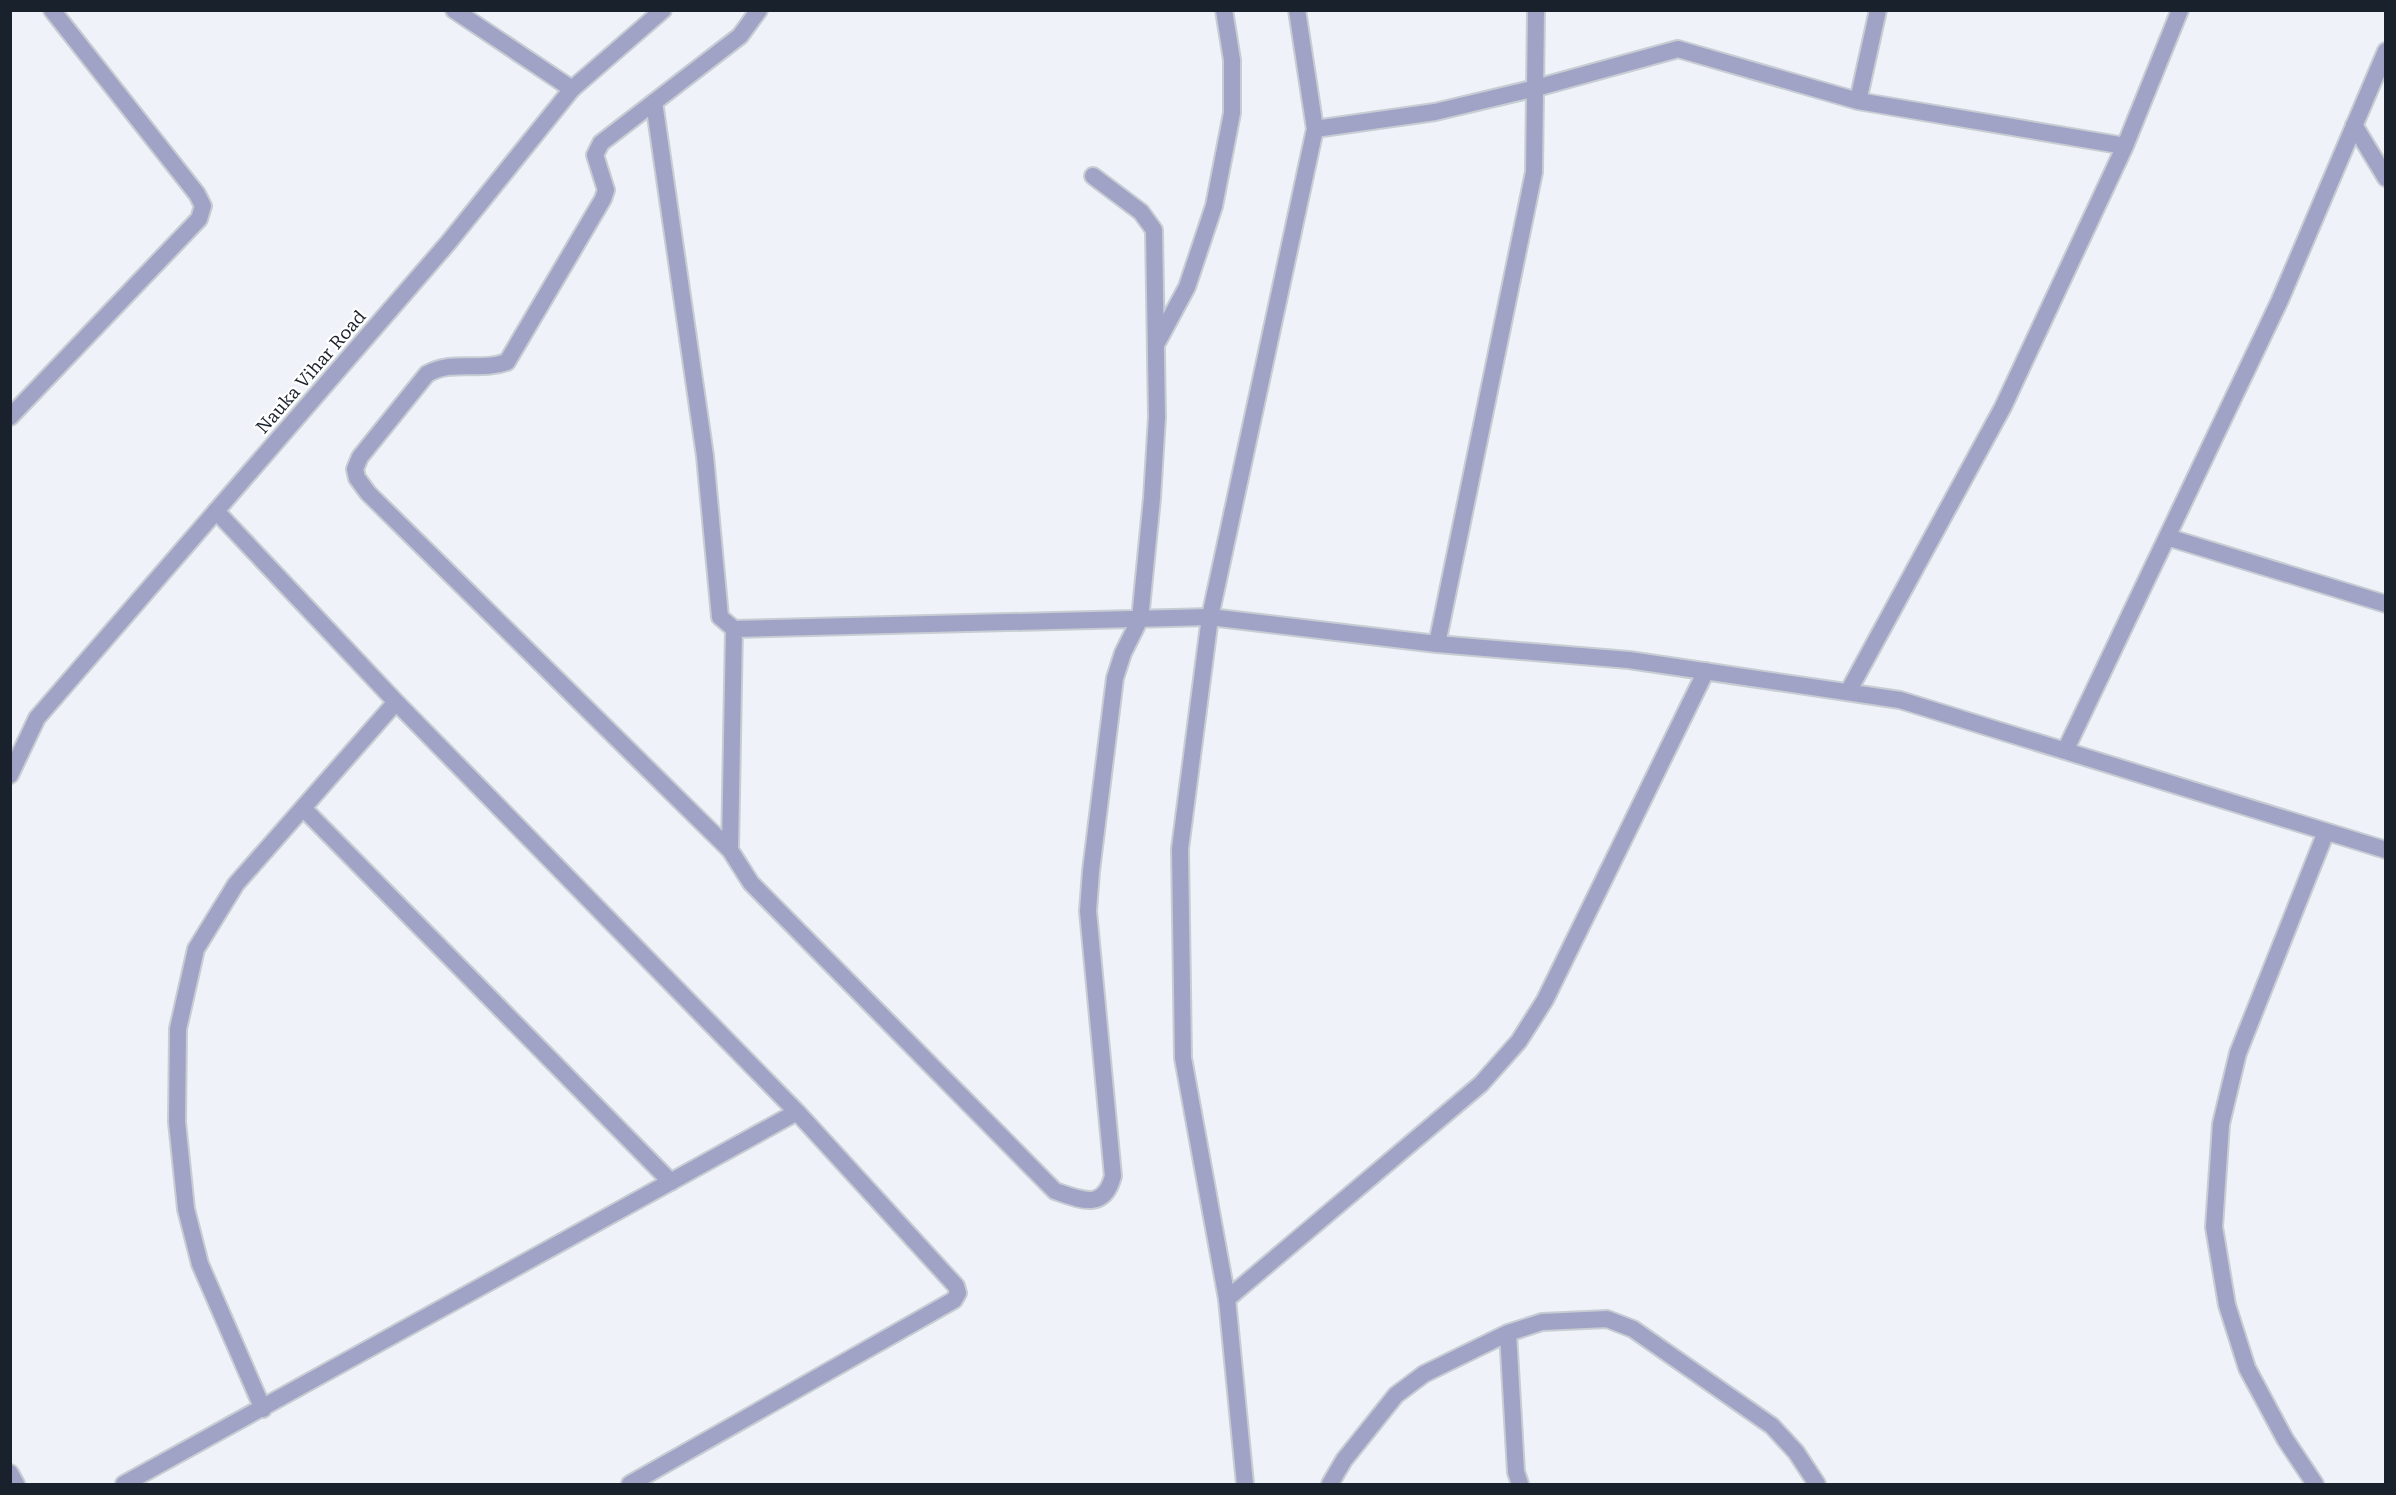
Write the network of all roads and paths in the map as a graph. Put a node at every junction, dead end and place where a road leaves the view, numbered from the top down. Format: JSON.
{"nodes":[{"id":1,"x":52,"y":10,"type":"edge"},
{"id":2,"x":454,"y":10,"type":"edge"},
{"id":3,"x":663,"y":10,"type":"edge"},
{"id":4,"x":759,"y":10,"type":"edge"},
{"id":5,"x":1224,"y":10,"type":"edge"},
{"id":6,"x":1297,"y":10,"type":"edge"},
{"id":7,"x":1536,"y":10,"type":"edge"},
{"id":8,"x":1878,"y":10,"type":"edge"},
{"id":9,"x":2180,"y":10,"type":"edge"},
{"id":10,"x":2385,"y":51,"type":"edge"},
{"id":11,"x":1536,"y":88,"type":"junction"},
{"id":12,"x":572,"y":89,"type":"junction"},
{"id":13,"x":1858,"y":101,"type":"junction"},
{"id":14,"x":654,"y":102,"type":"junction"},
{"id":15,"x":2354,"y":125,"type":"junction"},
{"id":16,"x":1315,"y":129,"type":"junction"},
{"id":17,"x":2125,"y":146,"type":"junction"},
{"id":18,"x":1093,"y":176,"type":"dead end"},
{"id":19,"x":2385,"y":178,"type":"edge"},
{"id":20,"x":1156,"y":345,"type":"junction"},
{"id":21,"x":10,"y":417,"type":"edge"},
{"id":22,"x":216,"y":511,"type":"junction"},
{"id":23,"x":2167,"y":537,"type":"junction"},
{"id":24,"x":2385,"y":604,"type":"edge"},
{"id":25,"x":1210,"y":617,"type":"junction"},
{"id":26,"x":1140,"y":619,"type":"junction"},
{"id":27,"x":734,"y":629,"type":"junction"},
{"id":28,"x":1437,"y":645,"type":"junction"},
{"id":29,"x":1706,"y":671,"type":"junction"},
{"id":30,"x":1848,"y":692,"type":"junction"},
{"id":31,"x":396,"y":702,"type":"junction"},
{"id":32,"x":2065,"y":751,"type":"junction"},
{"id":33,"x":10,"y":776,"type":"edge"},
{"id":34,"x":303,"y":808,"type":"junction"},
{"id":35,"x":2326,"y":832,"type":"junction"},
{"id":36,"x":730,"y":850,"type":"junction"},
{"id":37,"x":2385,"y":850,"type":"edge"},
{"id":38,"x":797,"y":1112,"type":"junction"},
{"id":39,"x":671,"y":1182,"type":"junction"},
{"id":40,"x":1227,"y":1299,"type":"junction"},
{"id":41,"x":1508,"y":1333,"type":"junction"},
{"id":42,"x":262,"y":1409,"type":"junction"},
{"id":43,"x":10,"y":1473,"type":"edge"},
{"id":44,"x":16,"y":1485,"type":"edge"},
{"id":45,"x":124,"y":1485,"type":"edge"},
{"id":46,"x":630,"y":1485,"type":"edge"},
{"id":47,"x":1245,"y":1485,"type":"edge"},
{"id":48,"x":1330,"y":1485,"type":"edge"},
{"id":49,"x":1520,"y":1485,"type":"edge"},
{"id":50,"x":1817,"y":1485,"type":"edge"},
{"id":51,"x":2315,"y":1485,"type":"edge"}],
"edges":[{"from":1,"to":21,"type":"street"},
{"from":2,"to":12,"type":"street"},
{"from":3,"to":12,"type":"street","name":"Nauka Vihar Road"},
{"from":4,"to":14,"type":"street"},
{"from":5,"to":20,"type":"street"},
{"from":6,"to":16,"type":"street"},
{"from":7,"to":11,"type":"street"},
{"from":8,"to":13,"type":"street"},
{"from":9,"to":17,"type":"street"},
{"from":10,"to":15,"type":"street"},
{"from":11,"to":13,"type":"street"},
{"from":11,"to":16,"type":"street"},
{"from":11,"to":28,"type":"street"},
{"from":12,"to":22,"type":"street","name":"Nauka Vihar Road"},
{"from":13,"to":17,"type":"street"},
{"from":14,"to":27,"type":"street"},
{"from":14,"to":36,"type":"street"},
{"from":15,"to":19,"type":"street"},
{"from":15,"to":23,"type":"street"},
{"from":16,"to":25,"type":"street"},
{"from":17,"to":30,"type":"street"},
{"from":18,"to":20,"type":"street"},
{"from":20,"to":26,"type":"street"},
{"from":22,"to":31,"type":"street"},
{"from":22,"to":33,"type":"street","name":"Nauka Vihar Road"},
{"from":23,"to":24,"type":"street"},
{"from":23,"to":32,"type":"street"},
{"from":25,"to":26,"type":"street"},
{"from":25,"to":28,"type":"street"},
{"from":25,"to":40,"type":"street"},
{"from":26,"to":27,"type":"street"},
{"from":26,"to":36,"type":"street"},
{"from":27,"to":36,"type":"street"},
{"from":28,"to":29,"type":"street"},
{"from":29,"to":30,"type":"street"},
{"from":29,"to":40,"type":"street"},
{"from":30,"to":32,"type":"street"},
{"from":31,"to":34,"type":"street"},
{"from":31,"to":38,"type":"street"},
{"from":32,"to":35,"type":"street"},
{"from":34,"to":39,"type":"street"},
{"from":34,"to":42,"type":"street"},
{"from":35,"to":37,"type":"street"},
{"from":35,"to":51,"type":"street"},
{"from":38,"to":39,"type":"street"},
{"from":38,"to":46,"type":"street"},
{"from":39,"to":42,"type":"street"},
{"from":40,"to":47,"type":"street"},
{"from":41,"to":48,"type":"street"},
{"from":41,"to":49,"type":"street"},
{"from":41,"to":50,"type":"street"},
{"from":42,"to":45,"type":"street"},
{"from":43,"to":44,"type":"street"}]}
